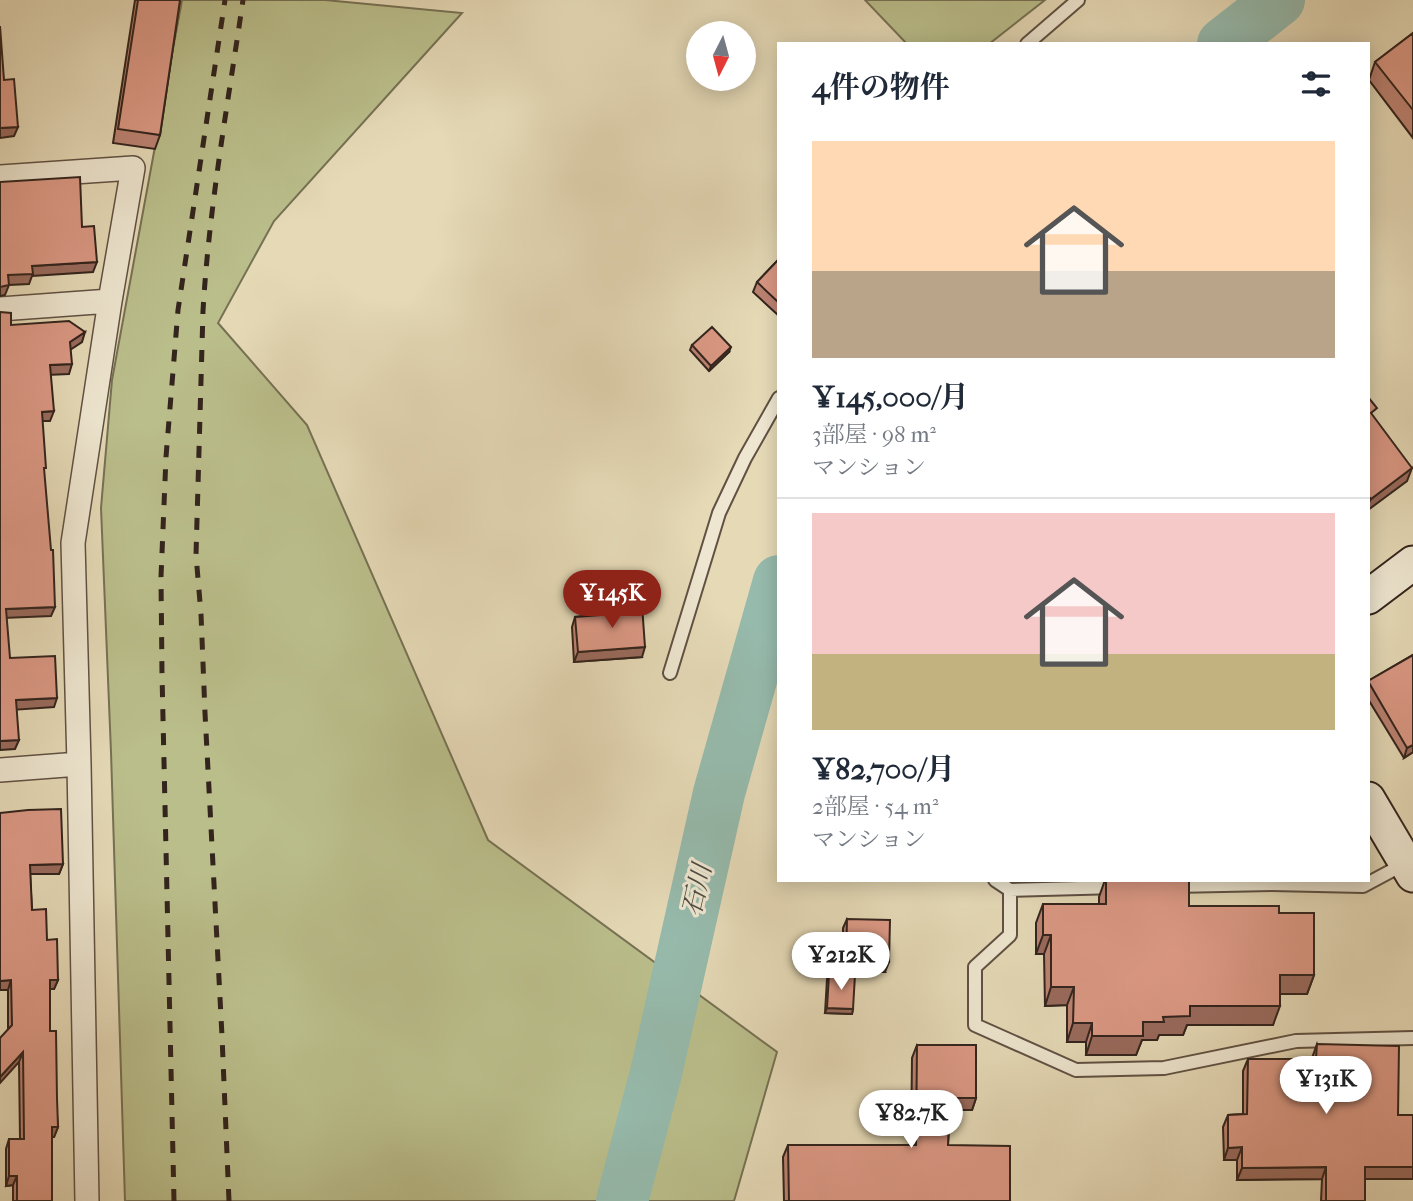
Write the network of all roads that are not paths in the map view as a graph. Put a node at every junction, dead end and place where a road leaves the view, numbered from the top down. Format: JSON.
{"nodes":[{"id":1,"x":1078,"y":0,"type":"edge"},
{"id":2,"x":1029,"y":42,"type":"edge"},
{"id":3,"x":0,"y":177,"type":"edge"},
{"id":4,"x":110,"y":301,"type":"junction"},
{"id":5,"x":0,"y":309,"type":"edge"},
{"id":6,"x":777,"y":401,"type":"edge"},
{"id":7,"x":1413,"y":563,"type":"edge"},
{"id":8,"x":1370,"y":595,"type":"edge"},
{"id":9,"x":670,"y":673,"type":"dead end"},
{"id":10,"x":79,"y":764,"type":"junction"},
{"id":11,"x":0,"y":770,"type":"edge"},
{"id":12,"x":1370,"y":802,"type":"edge"},
{"id":13,"x":1409,"y":869,"type":"edge"},
{"id":14,"x":998,"y":882,"type":"edge"},
{"id":15,"x":1272,"y":882,"type":"edge"},
{"id":16,"x":1134,"y":887,"type":"edge"},
{"id":17,"x":1161,"y":887,"type":"edge"},
{"id":18,"x":1010,"y":890,"type":"junction"},
{"id":19,"x":1413,"y":1038,"type":"edge"},
{"id":20,"x":87,"y":1201,"type":"edge"}],
"edges":[{"from":1,"to":2,"type":"lane"},
{"from":3,"to":4,"type":"street"},
{"from":4,"to":5,"type":"street"},
{"from":4,"to":10,"type":"street"},
{"from":6,"to":9,"type":"lane"},
{"from":7,"to":8,"type":"street"},
{"from":10,"to":11,"type":"street"},
{"from":10,"to":20,"type":"street"},
{"from":12,"to":13,"type":"street"},
{"from":13,"to":15,"type":"lane"},
{"from":14,"to":18,"type":"lane"},
{"from":15,"to":17,"type":"lane"},
{"from":16,"to":18,"type":"lane"},
{"from":18,"to":19,"type":"lane"}]}
